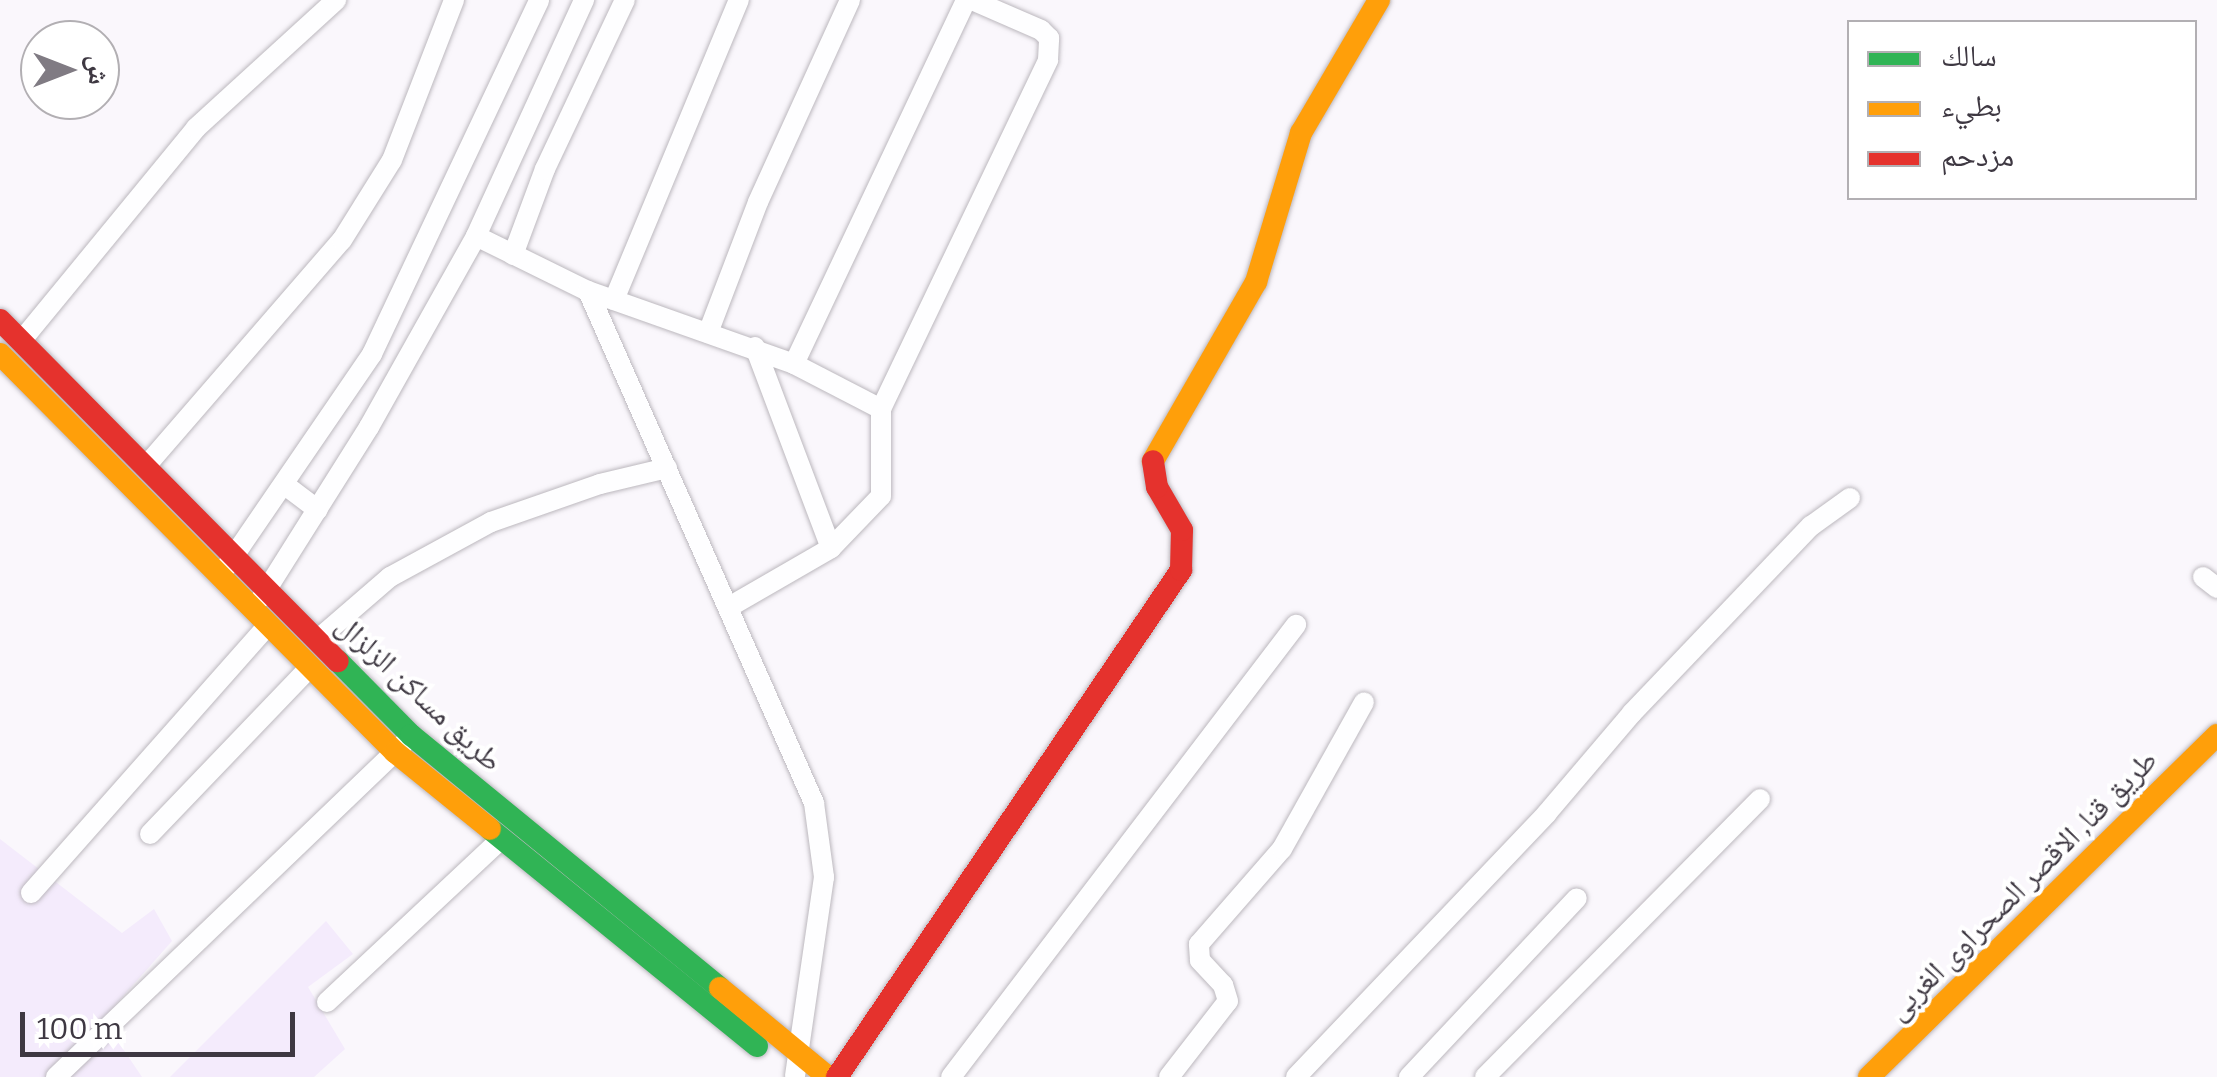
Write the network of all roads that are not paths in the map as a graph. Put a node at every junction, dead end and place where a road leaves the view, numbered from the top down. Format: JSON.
{"nodes":[{"id":1,"x":336,"y":0,"type":"edge"},
{"id":2,"x":454,"y":0,"type":"edge"},
{"id":3,"x":539,"y":0,"type":"edge"},
{"id":4,"x":584,"y":0,"type":"edge"},
{"id":5,"x":625,"y":0,"type":"edge"},
{"id":6,"x":739,"y":0,"type":"edge"},
{"id":7,"x":850,"y":0,"type":"edge"},
{"id":8,"x":969,"y":0,"type":"edge"},
{"id":9,"x":1379,"y":0,"type":"edge"},
{"id":10,"x":476,"y":236,"type":"junction"},
{"id":11,"x":514,"y":255,"type":"junction"},
{"id":12,"x":588,"y":291,"type":"junction"},
{"id":13,"x":614,"y":300,"type":"junction"},
{"id":14,"x":0,"y":320,"type":"edge"},
{"id":15,"x":708,"y":333,"type":"junction"},
{"id":16,"x":22,"y":340,"type":"junction"},
{"id":17,"x":754,"y":347,"type":"junction"},
{"id":18,"x":0,"y":354,"type":"edge"},
{"id":19,"x":794,"y":364,"type":"junction"},
{"id":20,"x":882,"y":409,"type":"junction"},
{"id":21,"x":146,"y":466,"type":"junction"},
{"id":22,"x":667,"y":468,"type":"junction"},
{"id":23,"x":285,"y":486,"type":"junction"},
{"id":24,"x":1850,"y":498,"type":"dead end"},
{"id":25,"x":318,"y":510,"type":"junction"},
{"id":26,"x":831,"y":548,"type":"junction"},
{"id":27,"x":234,"y":556,"type":"junction"},
{"id":28,"x":219,"y":577,"type":"junction"},
{"id":29,"x":267,"y":589,"type":"junction"},
{"id":30,"x":729,"y":607,"type":"junction"},
{"id":31,"x":260,"y":619,"type":"junction"},
{"id":32,"x":1296,"y":624,"type":"dead end"},
{"id":33,"x":317,"y":640,"type":"junction"},
{"id":34,"x":309,"y":668,"type":"junction"},
{"id":35,"x":1364,"y":702,"type":"dead end"},
{"id":36,"x":2217,"y":735,"type":"edge"},
{"id":37,"x":403,"y":743,"type":"junction"},
{"id":38,"x":1760,"y":799,"type":"dead end"},
{"id":39,"x":150,"y":834,"type":"dead end"},
{"id":40,"x":500,"y":839,"type":"junction"},
{"id":41,"x":31,"y":893,"type":"dead end"},
{"id":42,"x":1577,"y":898,"type":"dead end"},
{"id":43,"x":328,"y":1002,"type":"dead end"},
{"id":44,"x":796,"y":1069,"type":"edge"},
{"id":45,"x":56,"y":1077,"type":"edge"},
{"id":46,"x":828,"y":1077,"type":"edge"},
{"id":47,"x":837,"y":1077,"type":"edge"},
{"id":48,"x":951,"y":1077,"type":"edge"},
{"id":49,"x":1169,"y":1077,"type":"edge"},
{"id":50,"x":1296,"y":1077,"type":"edge"},
{"id":51,"x":1409,"y":1077,"type":"edge"},
{"id":52,"x":1485,"y":1077,"type":"edge"},
{"id":53,"x":1870,"y":1077,"type":"edge"}],
"edges":[{"from":1,"to":16,"type":"street"},
{"from":2,"to":21,"type":"street"},
{"from":3,"to":23,"type":"street"},
{"from":4,"to":10,"type":"street"},
{"from":5,"to":11,"type":"street"},
{"from":6,"to":13,"type":"street"},
{"from":7,"to":15,"type":"street"},
{"from":8,"to":19,"type":"street"},
{"from":8,"to":20,"type":"street"},
{"from":9,"to":47,"type":"street"},
{"from":10,"to":11,"type":"street"},
{"from":10,"to":25,"type":"street"},
{"from":11,"to":12,"type":"street"},
{"from":12,"to":13,"type":"street"},
{"from":12,"to":22,"type":"street"},
{"from":13,"to":15,"type":"street"},
{"from":14,"to":16,"type":"street","name":"طريق مساكن الزلزال"},
{"from":15,"to":17,"type":"street"},
{"from":16,"to":21,"type":"street","name":"طريق مساكن الزلزال"},
{"from":17,"to":19,"type":"street"},
{"from":17,"to":26,"type":"street"},
{"from":18,"to":28,"type":"street","name":"طريق مساكن الزلزال"},
{"from":19,"to":20,"type":"street"},
{"from":20,"to":26,"type":"street"},
{"from":21,"to":27,"type":"street","name":"طريق مساكن الزلزال"},
{"from":22,"to":30,"type":"street"},
{"from":22,"to":33,"type":"street"},
{"from":23,"to":25,"type":"street"},
{"from":23,"to":27,"type":"street"},
{"from":24,"to":50,"type":"street"},
{"from":25,"to":29,"type":"street"},
{"from":26,"to":30,"type":"street"},
{"from":27,"to":28,"type":"street"},
{"from":27,"to":29,"type":"street","name":"طريق مساكن الزلزال"},
{"from":28,"to":31,"type":"street","name":"طريق مساكن الزلزال"},
{"from":29,"to":31,"type":"street"},
{"from":29,"to":33,"type":"street","name":"طريق مساكن الزلزال"},
{"from":30,"to":44,"type":"street"},
{"from":31,"to":34,"type":"street","name":"طريق مساكن الزلزال"},
{"from":31,"to":41,"type":"street"},
{"from":32,"to":48,"type":"street"},
{"from":33,"to":37,"type":"street","name":"طريق مساكن الزلزال"},
{"from":34,"to":37,"type":"street","name":"طريق مساكن الزلزال"},
{"from":34,"to":39,"type":"street"},
{"from":35,"to":49,"type":"street"},
{"from":36,"to":53,"type":"street","name":"طريق قنا, الاقصر الصحراوى الغربى"},
{"from":37,"to":40,"type":"street","name":"طريق مساكن الزلزال"},
{"from":37,"to":44,"type":"street","name":"طريق مساكن الزلزال"},
{"from":37,"to":45,"type":"street"},
{"from":38,"to":52,"type":"street"},
{"from":40,"to":43,"type":"street"},
{"from":40,"to":44,"type":"street","name":"طريق مساكن الزلزال"},
{"from":42,"to":51,"type":"street"},
{"from":44,"to":46,"type":"street","name":"طريق مساكن الزلزال"}]}
